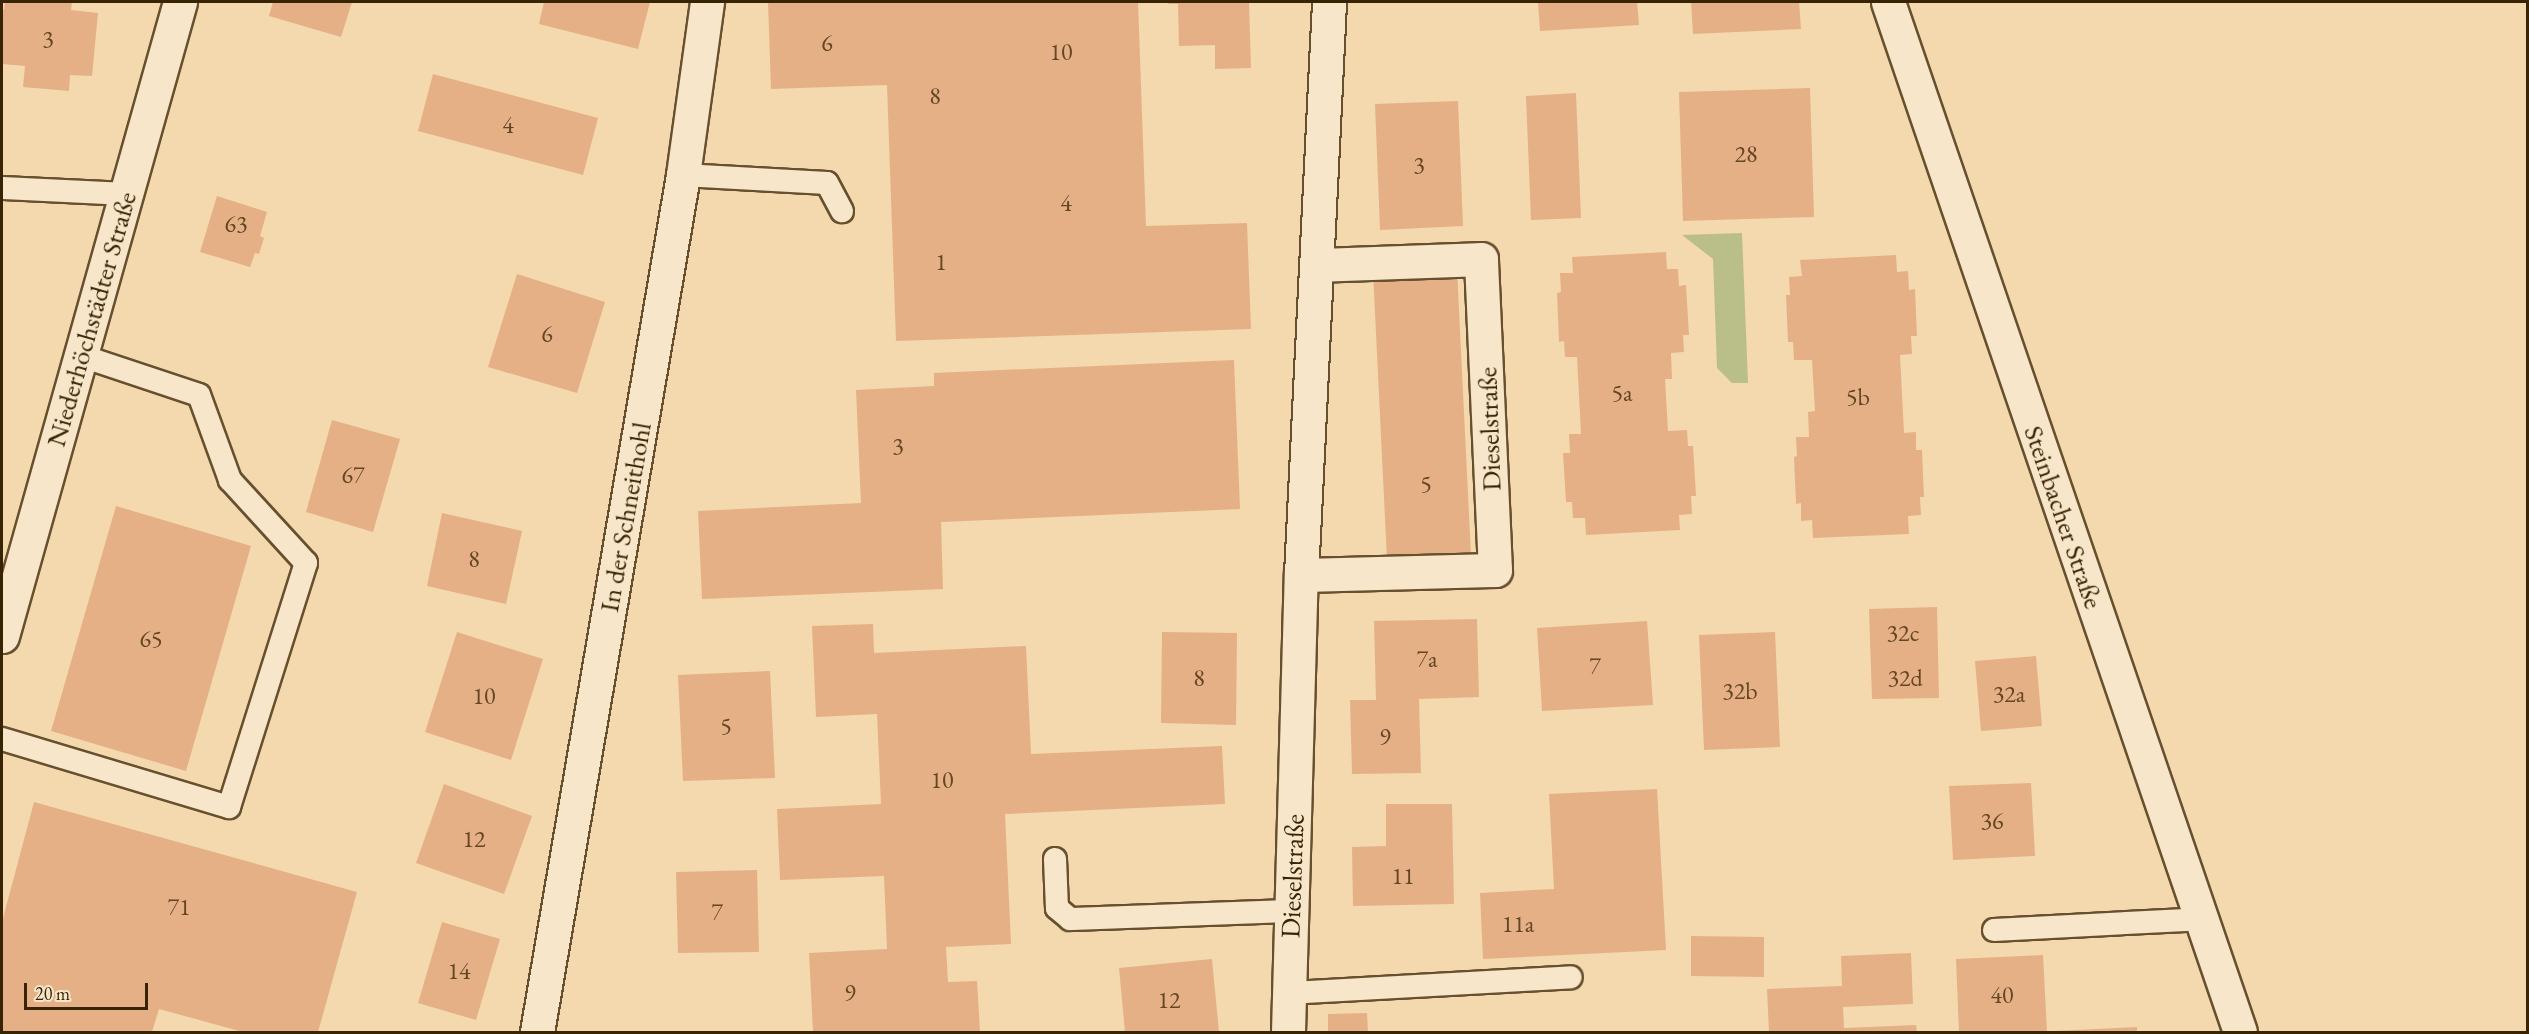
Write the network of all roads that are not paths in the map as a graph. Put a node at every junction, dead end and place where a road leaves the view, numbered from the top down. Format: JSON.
{"nodes":[{"id":1,"x":180,"y":2,"type":"edge"},
{"id":2,"x":707,"y":2,"type":"edge"},
{"id":3,"x":1329,"y":2,"type":"edge"},
{"id":4,"x":1888,"y":2,"type":"edge"},
{"id":5,"x":683,"y":175,"type":"junction"},
{"id":6,"x":2,"y":188,"type":"edge"},
{"id":7,"x":126,"y":194,"type":"junction"},
{"id":8,"x":842,"y":211,"type":"dead end"},
{"id":9,"x":1317,"y":265,"type":"junction"},
{"id":10,"x":82,"y":356,"type":"junction"},
{"id":11,"x":1301,"y":575,"type":"junction"},
{"id":12,"x":2,"y":636,"type":"edge"},
{"id":13,"x":2,"y":740,"type":"edge"},
{"id":14,"x":1055,"y":860,"type":"dead end"},
{"id":15,"x":1291,"y":911,"type":"junction"},
{"id":16,"x":2200,"y":920,"type":"junction"},
{"id":17,"x":1994,"y":930,"type":"dead end"},
{"id":18,"x":1571,"y":977,"type":"dead end"},
{"id":19,"x":1289,"y":993,"type":"junction"},
{"id":20,"x":537,"y":1032,"type":"edge"},
{"id":21,"x":1288,"y":1032,"type":"edge"},
{"id":22,"x":2240,"y":1032,"type":"edge"}],
"edges":[{"from":1,"to":7,"type":"street","name":"Niederhöchstädter Straße"},
{"from":2,"to":5,"type":"street","name":"In der Schneithohl"},
{"from":3,"to":9,"type":"street","name":"Dieselstraße"},
{"from":4,"to":16,"type":"street","name":"Steinbacher Straße"},
{"from":5,"to":8,"type":"lane"},
{"from":5,"to":20,"type":"street","name":"In der Schneithohl"},
{"from":6,"to":7,"type":"lane"},
{"from":7,"to":10,"type":"street","name":"Niederhöchstädter Straße"},
{"from":9,"to":11,"type":"street","name":"Dieselstraße"},
{"from":9,"to":11,"type":"street","name":"Dieselstraße"},
{"from":10,"to":12,"type":"street","name":"Niederhöchstädter Straße"},
{"from":10,"to":13,"type":"lane"},
{"from":11,"to":15,"type":"street","name":"Dieselstraße"},
{"from":14,"to":15,"type":"lane"},
{"from":15,"to":19,"type":"street","name":"Dieselstraße"},
{"from":16,"to":17,"type":"lane"},
{"from":16,"to":22,"type":"street","name":"Steinbacher Straße"},
{"from":18,"to":19,"type":"lane"},
{"from":19,"to":21,"type":"street","name":"Dieselstraße"}]}
